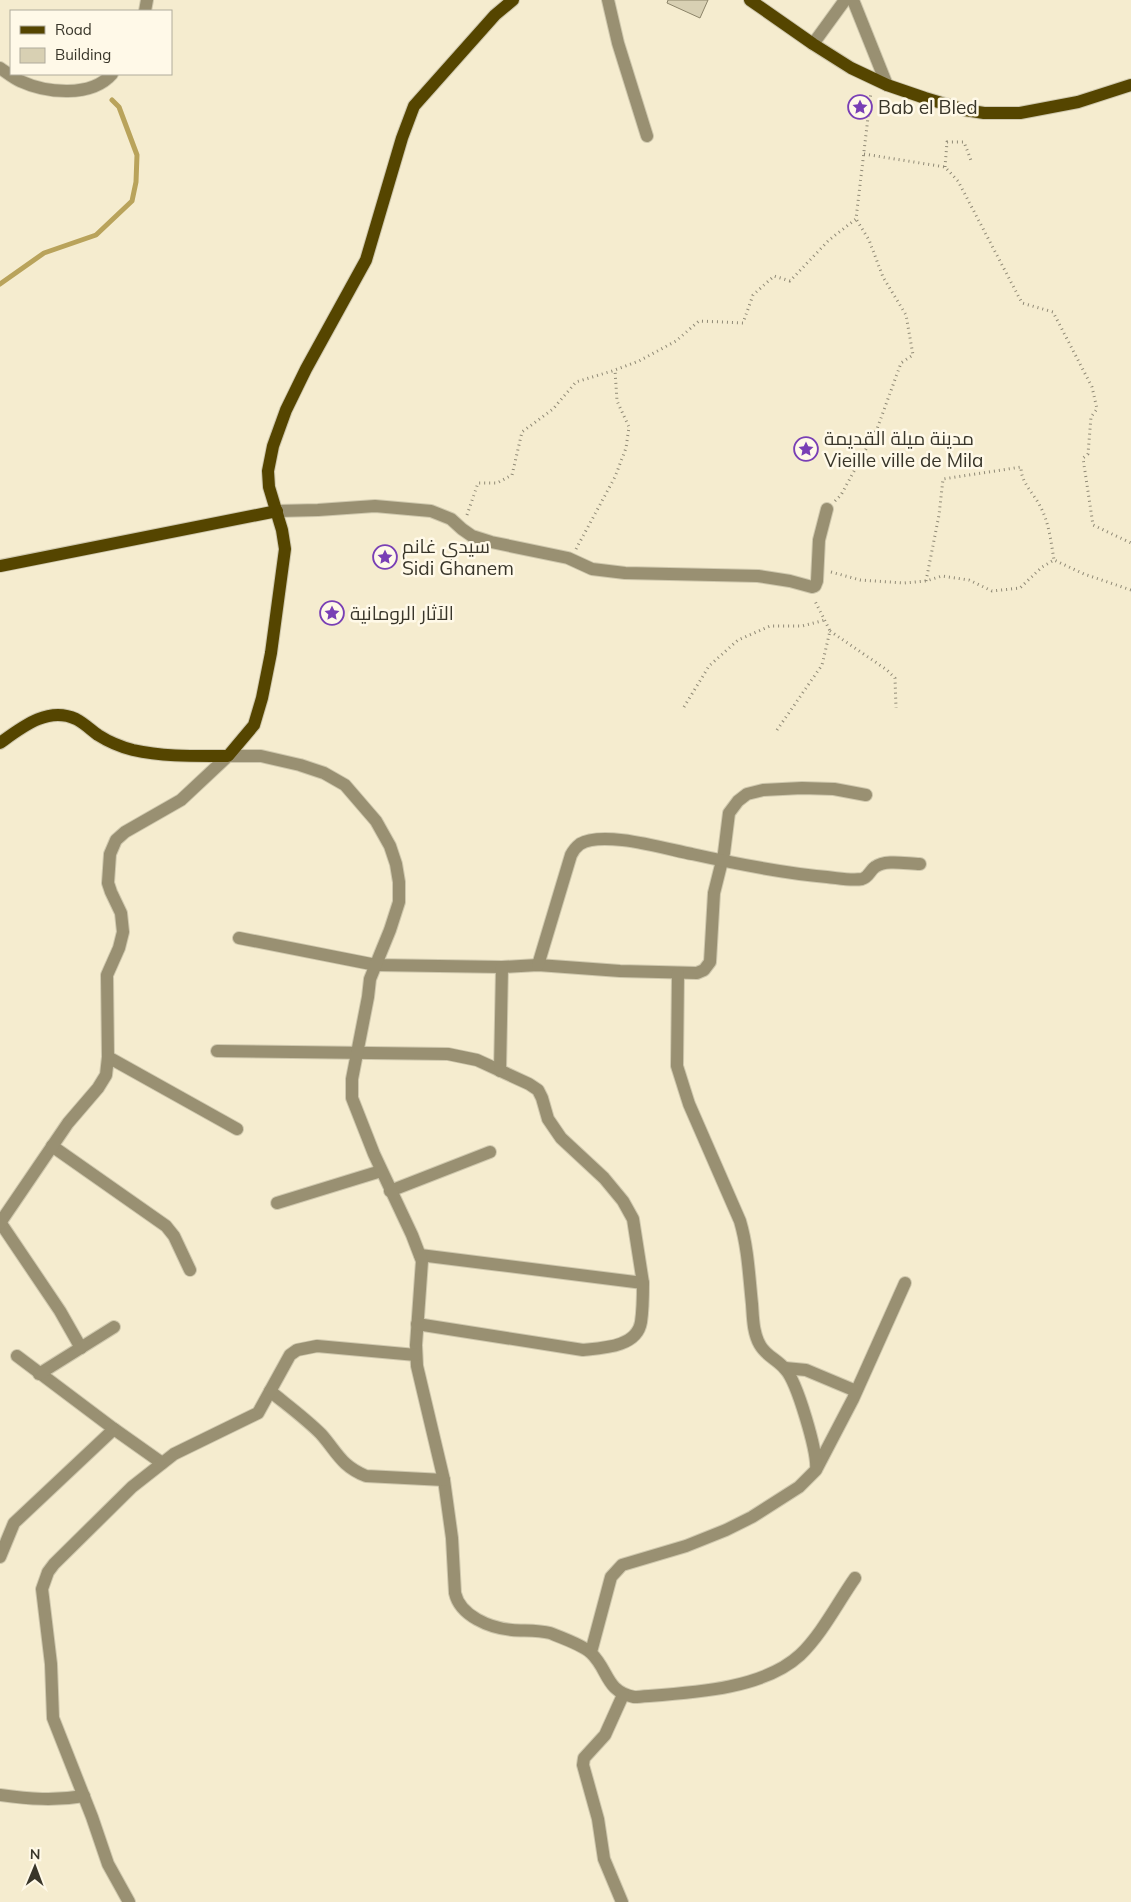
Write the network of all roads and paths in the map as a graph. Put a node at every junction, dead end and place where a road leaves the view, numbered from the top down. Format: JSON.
{"nodes":[{"id":1,"x":513,"y":0,"type":"edge"},
{"id":2,"x":608,"y":0,"type":"edge"},
{"id":3,"x":750,"y":0,"type":"edge"},
{"id":4,"x":845,"y":0,"type":"edge"},
{"id":5,"x":853,"y":0,"type":"edge"},
{"id":6,"x":812,"y":44,"type":"junction"},
{"id":7,"x":13,"y":75,"type":"edge"},
{"id":8,"x":111,"y":75,"type":"edge"},
{"id":9,"x":872,"y":78,"type":"junction"},
{"id":10,"x":887,"y":85,"type":"junction"},
{"id":11,"x":1131,"y":85,"type":"edge"},
{"id":12,"x":647,"y":136,"type":"dead end"},
{"id":13,"x":864,"y":154,"type":"junction"},
{"id":14,"x":972,"y":163,"type":"dead end"},
{"id":15,"x":945,"y":167,"type":"junction"},
{"id":16,"x":856,"y":219,"type":"junction"},
{"id":17,"x":615,"y":370,"type":"junction"},
{"id":18,"x":827,"y":509,"type":"joint"},
{"id":19,"x":277,"y":511,"type":"junction"},
{"id":20,"x":462,"y":530,"type":"junction"},
{"id":21,"x":1131,"y":543,"type":"edge"},
{"id":22,"x":570,"y":559,"type":"junction"},
{"id":23,"x":1054,"y":560,"type":"junction"},
{"id":24,"x":0,"y":566,"type":"edge"},
{"id":25,"x":818,"y":569,"type":"junction"},
{"id":26,"x":926,"y":581,"type":"junction"},
{"id":27,"x":808,"y":587,"type":"junction"},
{"id":28,"x":1131,"y":590,"type":"edge"},
{"id":29,"x":825,"y":620,"type":"junction"},
{"id":30,"x":830,"y":631,"type":"junction"},
{"id":31,"x":684,"y":707,"type":"dead end"},
{"id":32,"x":896,"y":708,"type":"dead end"},
{"id":33,"x":777,"y":730,"type":"dead end"},
{"id":34,"x":0,"y":743,"type":"edge"},
{"id":35,"x":228,"y":756,"type":"junction"},
{"id":36,"x":866,"y":795,"type":"dead end"},
{"id":37,"x":722,"y":861,"type":"junction"},
{"id":38,"x":920,"y":864,"type":"dead end"},
{"id":39,"x":239,"y":938,"type":"dead end"},
{"id":40,"x":376,"y":965,"type":"junction"},
{"id":41,"x":538,"y":965,"type":"junction"},
{"id":42,"x":502,"y":967,"type":"junction"},
{"id":43,"x":678,"y":973,"type":"junction"},
{"id":44,"x":218,"y":1051,"type":"dead end"},
{"id":45,"x":357,"y":1052,"type":"junction"},
{"id":46,"x":108,"y":1057,"type":"junction"},
{"id":47,"x":500,"y":1071,"type":"junction"},
{"id":48,"x":237,"y":1129,"type":"dead end"},
{"id":49,"x":52,"y":1146,"type":"junction"},
{"id":50,"x":490,"y":1152,"type":"dead end"},
{"id":51,"x":382,"y":1171,"type":"junction"},
{"id":52,"x":390,"y":1191,"type":"junction"},
{"id":53,"x":277,"y":1203,"type":"dead end"},
{"id":54,"x":0,"y":1222,"type":"edge"},
{"id":55,"x":420,"y":1255,"type":"junction"},
{"id":56,"x":190,"y":1270,"type":"dead end"},
{"id":57,"x":643,"y":1283,"type":"junction"},
{"id":58,"x":905,"y":1283,"type":"dead end"},
{"id":59,"x":417,"y":1324,"type":"junction"},
{"id":60,"x":114,"y":1327,"type":"dead end"},
{"id":61,"x":81,"y":1348,"type":"junction"},
{"id":62,"x":416,"y":1354,"type":"junction"},
{"id":63,"x":17,"y":1356,"type":"dead end"},
{"id":64,"x":785,"y":1368,"type":"junction"},
{"id":65,"x":39,"y":1374,"type":"junction"},
{"id":66,"x":270,"y":1391,"type":"junction"},
{"id":67,"x":856,"y":1391,"type":"junction"},
{"id":68,"x":114,"y":1429,"type":"junction"},
{"id":69,"x":162,"y":1463,"type":"junction"},
{"id":70,"x":816,"y":1470,"type":"junction"},
{"id":71,"x":444,"y":1480,"type":"junction"},
{"id":72,"x":0,"y":1557,"type":"edge"},
{"id":73,"x":855,"y":1578,"type":"dead end"},
{"id":74,"x":591,"y":1652,"type":"junction"},
{"id":75,"x":623,"y":1695,"type":"junction"},
{"id":76,"x":0,"y":1795,"type":"edge"},
{"id":77,"x":84,"y":1796,"type":"junction"},
{"id":78,"x":129,"y":1902,"type":"edge"},
{"id":79,"x":622,"y":1902,"type":"edge"}],
"edges":[{"from":1,"to":19,"type":"main road"},
{"from":2,"to":12,"type":"street"},
{"from":3,"to":6,"type":"main road"},
{"from":4,"to":6,"type":"street"},
{"from":5,"to":10,"type":"street"},
{"from":6,"to":9,"type":"main road"},
{"from":7,"to":8,"type":"street"},
{"from":9,"to":10,"type":"main road"},
{"from":9,"to":13,"type":"path"},
{"from":10,"to":11,"type":"main road"},
{"from":13,"to":15,"type":"path"},
{"from":13,"to":16,"type":"path"},
{"from":14,"to":15,"type":"path"},
{"from":15,"to":21,"type":"path"},
{"from":16,"to":17,"type":"path"},
{"from":16,"to":18,"type":"path"},
{"from":17,"to":20,"type":"path"},
{"from":17,"to":22,"type":"path"},
{"from":18,"to":25,"type":"street"},
{"from":19,"to":20,"type":"street"},
{"from":19,"to":24,"type":"main road"},
{"from":19,"to":35,"type":"main road"},
{"from":20,"to":22,"type":"street"},
{"from":22,"to":27,"type":"street"},
{"from":23,"to":26,"type":"path"},
{"from":23,"to":26,"type":"path"},
{"from":23,"to":28,"type":"path"},
{"from":25,"to":26,"type":"path"},
{"from":25,"to":27,"type":"street"},
{"from":27,"to":29,"type":"path"},
{"from":29,"to":30,"type":"path"},
{"from":29,"to":31,"type":"path"},
{"from":30,"to":32,"type":"path"},
{"from":30,"to":33,"type":"path"},
{"from":34,"to":35,"type":"main road"},
{"from":35,"to":40,"type":"street"},
{"from":35,"to":46,"type":"street"},
{"from":36,"to":37,"type":"street"},
{"from":37,"to":38,"type":"street"},
{"from":37,"to":41,"type":"street"},
{"from":37,"to":43,"type":"street"},
{"from":39,"to":40,"type":"street"},
{"from":40,"to":42,"type":"street"},
{"from":40,"to":45,"type":"street"},
{"from":41,"to":42,"type":"street"},
{"from":41,"to":43,"type":"street"},
{"from":42,"to":47,"type":"street"},
{"from":43,"to":64,"type":"street"},
{"from":44,"to":45,"type":"street"},
{"from":45,"to":47,"type":"street"},
{"from":45,"to":51,"type":"street"},
{"from":46,"to":48,"type":"street"},
{"from":46,"to":49,"type":"street"},
{"from":47,"to":57,"type":"street"},
{"from":49,"to":54,"type":"street"},
{"from":49,"to":56,"type":"street"},
{"from":50,"to":52,"type":"street"},
{"from":51,"to":52,"type":"street"},
{"from":51,"to":53,"type":"street"},
{"from":52,"to":55,"type":"street"},
{"from":54,"to":61,"type":"street"},
{"from":55,"to":57,"type":"street"},
{"from":55,"to":59,"type":"street"},
{"from":57,"to":59,"type":"street"},
{"from":58,"to":67,"type":"street"},
{"from":59,"to":62,"type":"street"},
{"from":60,"to":61,"type":"street"},
{"from":61,"to":65,"type":"street"},
{"from":62,"to":66,"type":"street"},
{"from":62,"to":71,"type":"street"},
{"from":63,"to":65,"type":"street"},
{"from":64,"to":67,"type":"street"},
{"from":64,"to":70,"type":"street"},
{"from":65,"to":68,"type":"street"},
{"from":66,"to":69,"type":"street"},
{"from":66,"to":71,"type":"street"},
{"from":67,"to":70,"type":"street"},
{"from":68,"to":69,"type":"street"},
{"from":68,"to":72,"type":"street"},
{"from":69,"to":77,"type":"street"},
{"from":70,"to":74,"type":"street"},
{"from":71,"to":74,"type":"street"},
{"from":73,"to":75,"type":"street"},
{"from":74,"to":75,"type":"street"},
{"from":75,"to":79,"type":"street"},
{"from":76,"to":77,"type":"street"},
{"from":77,"to":78,"type":"street"}]}
